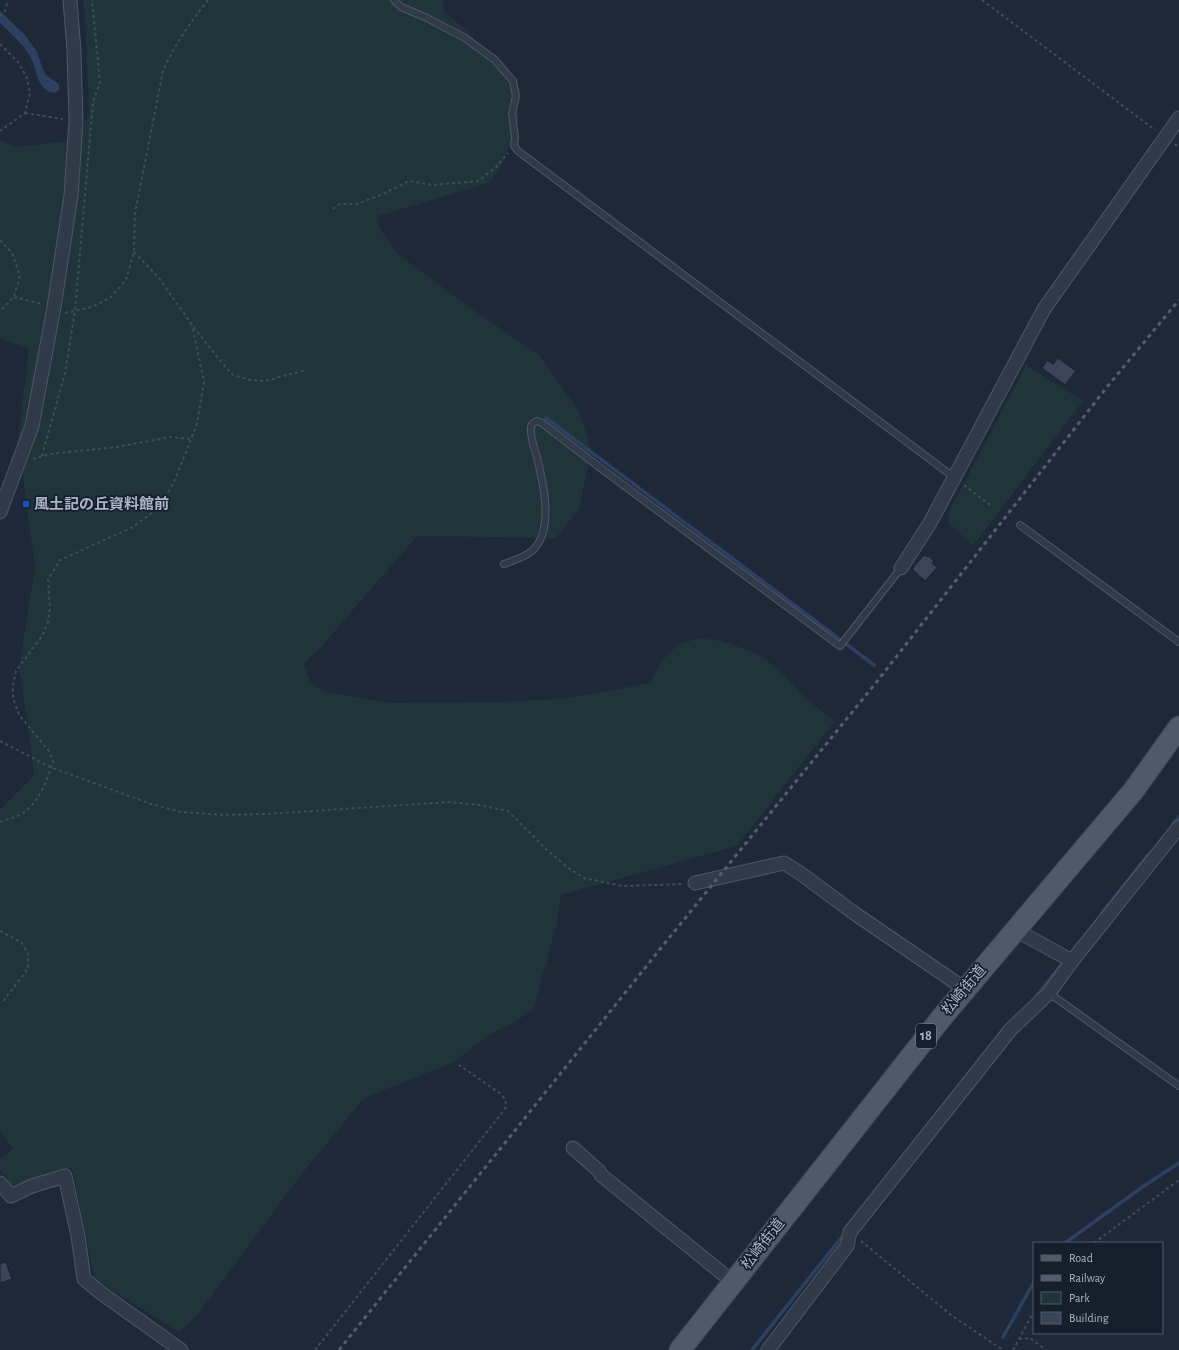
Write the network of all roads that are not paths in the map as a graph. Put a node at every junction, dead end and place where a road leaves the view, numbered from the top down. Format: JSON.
{"nodes":[{"id":1,"x":70,"y":0,"type":"edge"},
{"id":2,"x":394,"y":0,"type":"edge"},
{"id":3,"x":1179,"y":118,"type":"edge"},
{"id":4,"x":955,"y":478,"type":"junction"},
{"id":5,"x":0,"y":512,"type":"edge"},
{"id":6,"x":1020,"y":524,"type":"dead end"},
{"id":7,"x":504,"y":564,"type":"dead end"},
{"id":8,"x":901,"y":568,"type":"joint"},
{"id":9,"x":1179,"y":642,"type":"edge"},
{"id":10,"x":1179,"y":727,"type":"edge"},
{"id":11,"x":1179,"y":827,"type":"edge"},
{"id":12,"x":695,"y":883,"type":"road end"},
{"id":13,"x":1016,"y":929,"type":"junction"},
{"id":14,"x":1072,"y":961,"type":"junction"},
{"id":15,"x":965,"y":989,"type":"junction"},
{"id":16,"x":1049,"y":993,"type":"junction"},
{"id":17,"x":1179,"y":1086,"type":"edge"},
{"id":18,"x":573,"y":1148,"type":"dead end"},
{"id":19,"x":0,"y":1183,"type":"edge"},
{"id":20,"x":734,"y":1282,"type":"junction"},
{"id":21,"x":181,"y":1350,"type":"edge"},
{"id":22,"x":680,"y":1350,"type":"edge"},
{"id":23,"x":768,"y":1350,"type":"edge"}],
"edges":[{"from":1,"to":5,"type":"street"},
{"from":2,"to":4,"type":"lane"},
{"from":3,"to":4,"type":"street"},
{"from":4,"to":8,"type":"street"},
{"from":6,"to":9,"type":"lane"},
{"from":7,"to":8,"type":"lane"},
{"from":10,"to":13,"type":"main road","name":"松崎街道","number":"18"},
{"from":11,"to":14,"type":"street"},
{"from":12,"to":15,"type":"street"},
{"from":13,"to":14,"type":"street"},
{"from":13,"to":15,"type":"main road","name":"松崎街道","number":"18"},
{"from":14,"to":16,"type":"street"},
{"from":15,"to":20,"type":"main road","name":"松崎街道","number":"18"},
{"from":16,"to":17,"type":"lane"},
{"from":16,"to":23,"type":"street"},
{"from":18,"to":20,"type":"street"},
{"from":19,"to":21,"type":"street"},
{"from":20,"to":22,"type":"main road","name":"松崎街道","number":"18"}]}
